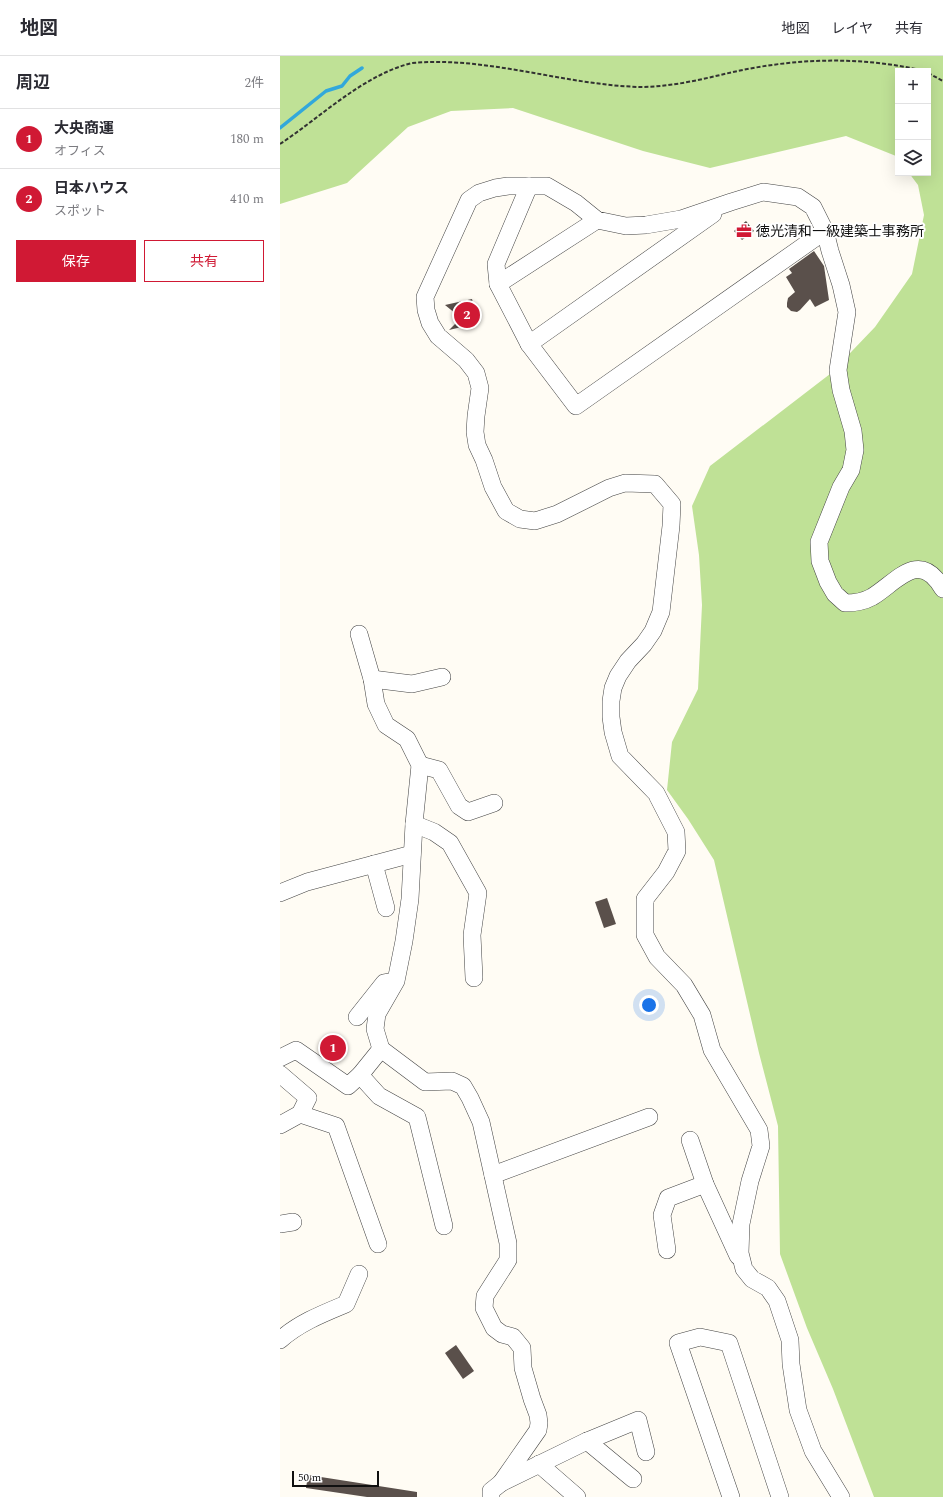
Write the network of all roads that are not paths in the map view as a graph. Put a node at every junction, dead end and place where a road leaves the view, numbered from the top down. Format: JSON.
{"nodes":[{"id":1,"x":529,"y":186,"type":"junction"},
{"id":2,"x":731,"y":202,"type":"junction"},
{"id":3,"x":597,"y":220,"type":"junction"},
{"id":4,"x":825,"y":231,"type":"junction"},
{"id":5,"x":498,"y":284,"type":"junction"},
{"id":6,"x":529,"y":344,"type":"junction"},
{"id":7,"x":943,"y":589,"type":"edge"},
{"id":8,"x":359,"y":634,"type":"dead end"},
{"id":9,"x":442,"y":677,"type":"dead end"},
{"id":10,"x":372,"y":679,"type":"junction"},
{"id":11,"x":420,"y":765,"type":"junction"},
{"id":12,"x":494,"y":803,"type":"dead end"},
{"id":13,"x":414,"y":824,"type":"junction"},
{"id":14,"x":412,"y":854,"type":"junction"},
{"id":15,"x":374,"y":864,"type":"junction"},
{"id":16,"x":280,"y":893,"type":"edge"},
{"id":17,"x":386,"y":908,"type":"dead end"},
{"id":18,"x":474,"y":978,"type":"dead end"},
{"id":19,"x":396,"y":981,"type":"junction"},
{"id":20,"x":357,"y":1017,"type":"dead end"},
{"id":21,"x":380,"y":1049,"type":"junction"},
{"id":22,"x":280,"y":1058,"type":"edge"},
{"id":23,"x":280,"y":1074,"type":"edge"},
{"id":24,"x":360,"y":1075,"type":"junction"},
{"id":25,"x":300,"y":1114,"type":"junction"},
{"id":26,"x":649,"y":1118,"type":"dead end"},
{"id":27,"x":280,"y":1125,"type":"edge"},
{"id":28,"x":690,"y":1140,"type":"dead end"},
{"id":29,"x":493,"y":1175,"type":"junction"},
{"id":30,"x":705,"y":1184,"type":"junction"},
{"id":31,"x":444,"y":1226,"type":"dead end"},
{"id":32,"x":378,"y":1244,"type":"dead end"},
{"id":33,"x":667,"y":1250,"type":"dead end"},
{"id":34,"x":744,"y":1269,"type":"junction"},
{"id":35,"x":359,"y":1274,"type":"dead end"},
{"id":36,"x":280,"y":1340,"type":"edge"},
{"id":37,"x":587,"y":1441,"type":"junction"},
{"id":38,"x":646,"y":1452,"type":"dead end"},
{"id":39,"x":539,"y":1464,"type":"junction"},
{"id":40,"x":633,"y":1479,"type":"dead end"},
{"id":41,"x":501,"y":1483,"type":"junction"},
{"id":42,"x":491,"y":1497,"type":"edge"},
{"id":43,"x":577,"y":1497,"type":"edge"},
{"id":44,"x":731,"y":1497,"type":"edge"},
{"id":45,"x":780,"y":1497,"type":"edge"},
{"id":46,"x":842,"y":1497,"type":"edge"}],
"edges":[{"from":1,"to":3,"type":"street"},
{"from":1,"to":5,"type":"street"},
{"from":1,"to":34,"type":"street"},
{"from":2,"to":3,"type":"street"},
{"from":2,"to":4,"type":"street"},
{"from":2,"to":6,"type":"street"},
{"from":3,"to":5,"type":"street"},
{"from":4,"to":6,"type":"street"},
{"from":4,"to":7,"type":"street"},
{"from":5,"to":6,"type":"street"},
{"from":8,"to":10,"type":"street"},
{"from":9,"to":10,"type":"street"},
{"from":10,"to":11,"type":"street"},
{"from":11,"to":12,"type":"street"},
{"from":11,"to":13,"type":"street"},
{"from":13,"to":14,"type":"street"},
{"from":13,"to":18,"type":"street"},
{"from":14,"to":15,"type":"street"},
{"from":14,"to":19,"type":"street"},
{"from":15,"to":16,"type":"street"},
{"from":15,"to":17,"type":"street"},
{"from":19,"to":20,"type":"street"},
{"from":19,"to":21,"type":"street"},
{"from":21,"to":24,"type":"street"},
{"from":21,"to":29,"type":"street"},
{"from":22,"to":24,"type":"street"},
{"from":23,"to":25,"type":"street"},
{"from":24,"to":31,"type":"street"},
{"from":25,"to":27,"type":"street"},
{"from":25,"to":32,"type":"street"},
{"from":26,"to":29,"type":"street"},
{"from":28,"to":30,"type":"street"},
{"from":29,"to":41,"type":"street"},
{"from":30,"to":33,"type":"street"},
{"from":30,"to":34,"type":"street"},
{"from":34,"to":46,"type":"street"},
{"from":35,"to":36,"type":"street"},
{"from":37,"to":38,"type":"street"},
{"from":37,"to":39,"type":"street"},
{"from":37,"to":40,"type":"street"},
{"from":39,"to":41,"type":"street"},
{"from":39,"to":43,"type":"street"},
{"from":41,"to":42,"type":"street"},
{"from":44,"to":45,"type":"street"}]}
